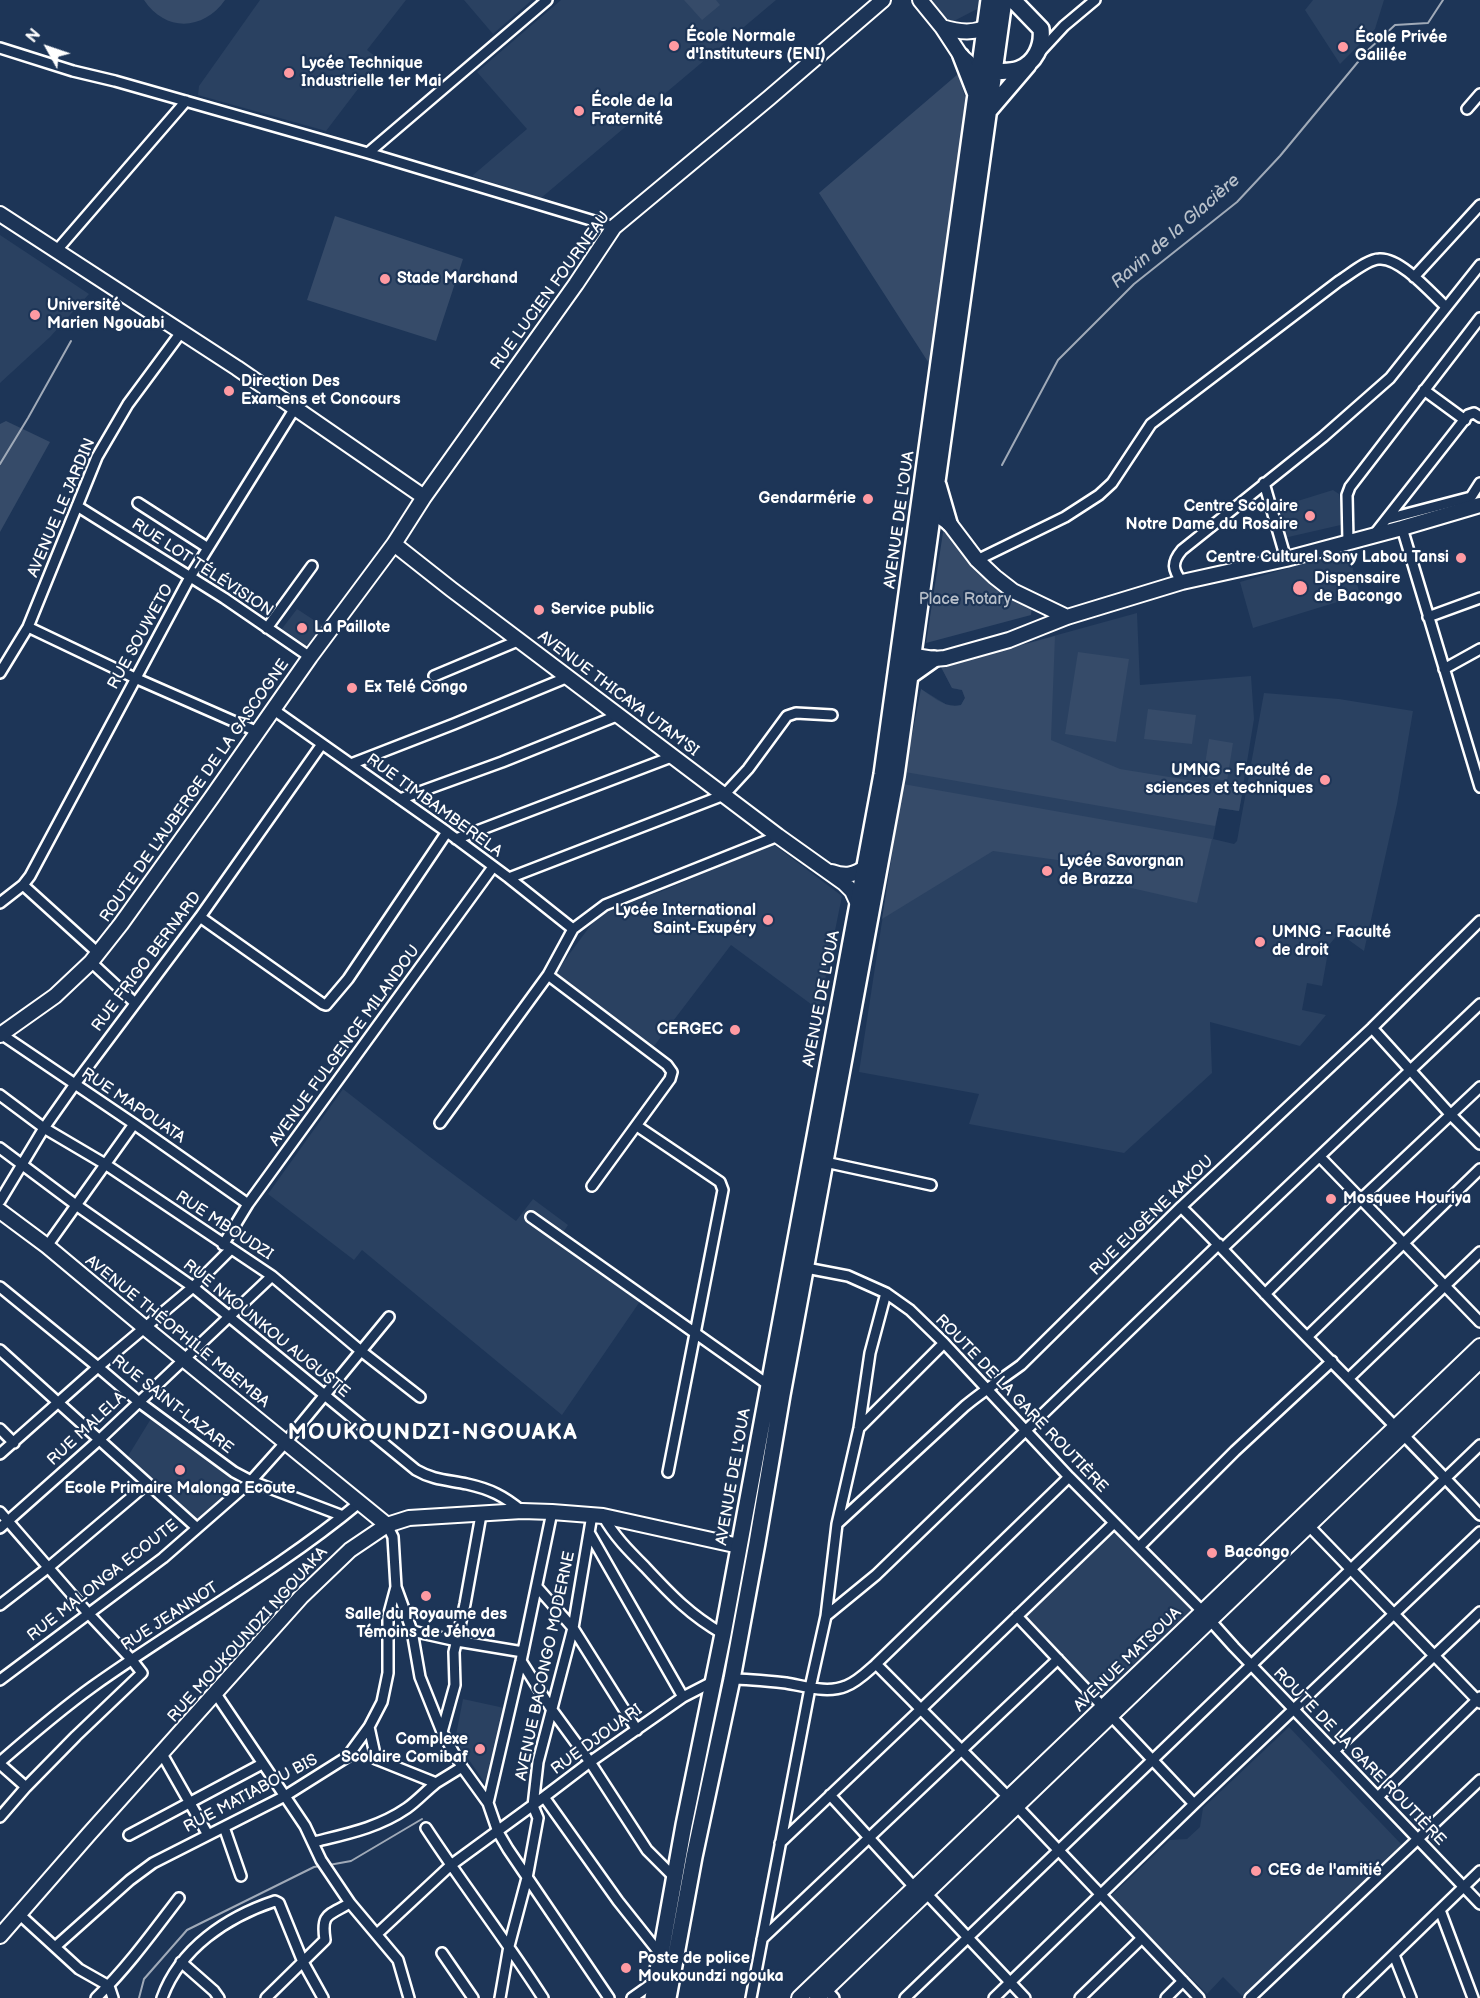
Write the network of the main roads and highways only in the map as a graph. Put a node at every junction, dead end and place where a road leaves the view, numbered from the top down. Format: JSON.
{"nodes":[{"id":1,"x":990,"y":0,"type":"edge"},
{"id":2,"x":1011,"y":3,"type":"edge"},
{"id":3,"x":961,"y":56,"type":"road end"},
{"id":4,"x":1030,"y":63,"type":"junction"},
{"id":5,"x":986,"y":72,"type":"junction"},
{"id":6,"x":976,"y":94,"type":"junction"},
{"id":7,"x":987,"y":113,"type":"junction"},
{"id":8,"x":937,"y":478,"type":"junction"},
{"id":9,"x":926,"y":511,"type":"junction"},
{"id":10,"x":949,"y":523,"type":"road end"},
{"id":11,"x":906,"y":655,"type":"junction"},
{"id":12,"x":934,"y":659,"type":"road end"},
{"id":13,"x":910,"y":676,"type":"junction"},
{"id":14,"x":872,"y":868,"type":"junction"},
{"id":15,"x":865,"y":906,"type":"junction"},
{"id":16,"x":798,"y":1266,"type":"junction"},
{"id":17,"x":653,"y":1998,"type":"edge"},
{"id":18,"x":668,"y":1998,"type":"edge"}],
"edges":[{"from":1,"to":5,"type":"main road","name":"AVENUE DE L'OUA"},
{"from":2,"to":4,"type":"main road"},
{"from":2,"to":5,"type":"main road","name":"AVENUE DE L'OUA"},
{"from":3,"to":6,"type":"main road"},
{"from":4,"to":5,"type":"main road"},
{"from":4,"to":7,"type":"main road"},
{"from":5,"to":6,"type":"main road","name":"AVENUE DE L'OUA"},
{"from":5,"to":7,"type":"main road","name":"AVENUE DE L'OUA"},
{"from":6,"to":9,"type":"main road","name":"AVENUE DE L'OUA"},
{"from":7,"to":8,"type":"main road","name":"AVENUE DE L'OUA"},
{"from":8,"to":9,"type":"main road","name":"AVENUE DE L'OUA"},
{"from":8,"to":10,"type":"main road"},
{"from":9,"to":11,"type":"main road","name":"AVENUE DE L'OUA"},
{"from":11,"to":13,"type":"main road","name":"AVENUE DE L'OUA"},
{"from":11,"to":14,"type":"main road","name":"AVENUE DE L'OUA"},
{"from":12,"to":13,"type":"main road"},
{"from":13,"to":14,"type":"main road","name":"AVENUE DE L'OUA"},
{"from":14,"to":15,"type":"main road","name":"AVENUE DE L'OUA"},
{"from":15,"to":16,"type":"main road","name":"AVENUE DE L'OUA"},
{"from":15,"to":16,"type":"main road","name":"AVENUE DE L'OUA"},
{"from":16,"to":17,"type":"main road","name":"AVENUE DE L'OUA"},
{"from":16,"to":18,"type":"main road","name":"AVENUE DE L'OUA"}]}
